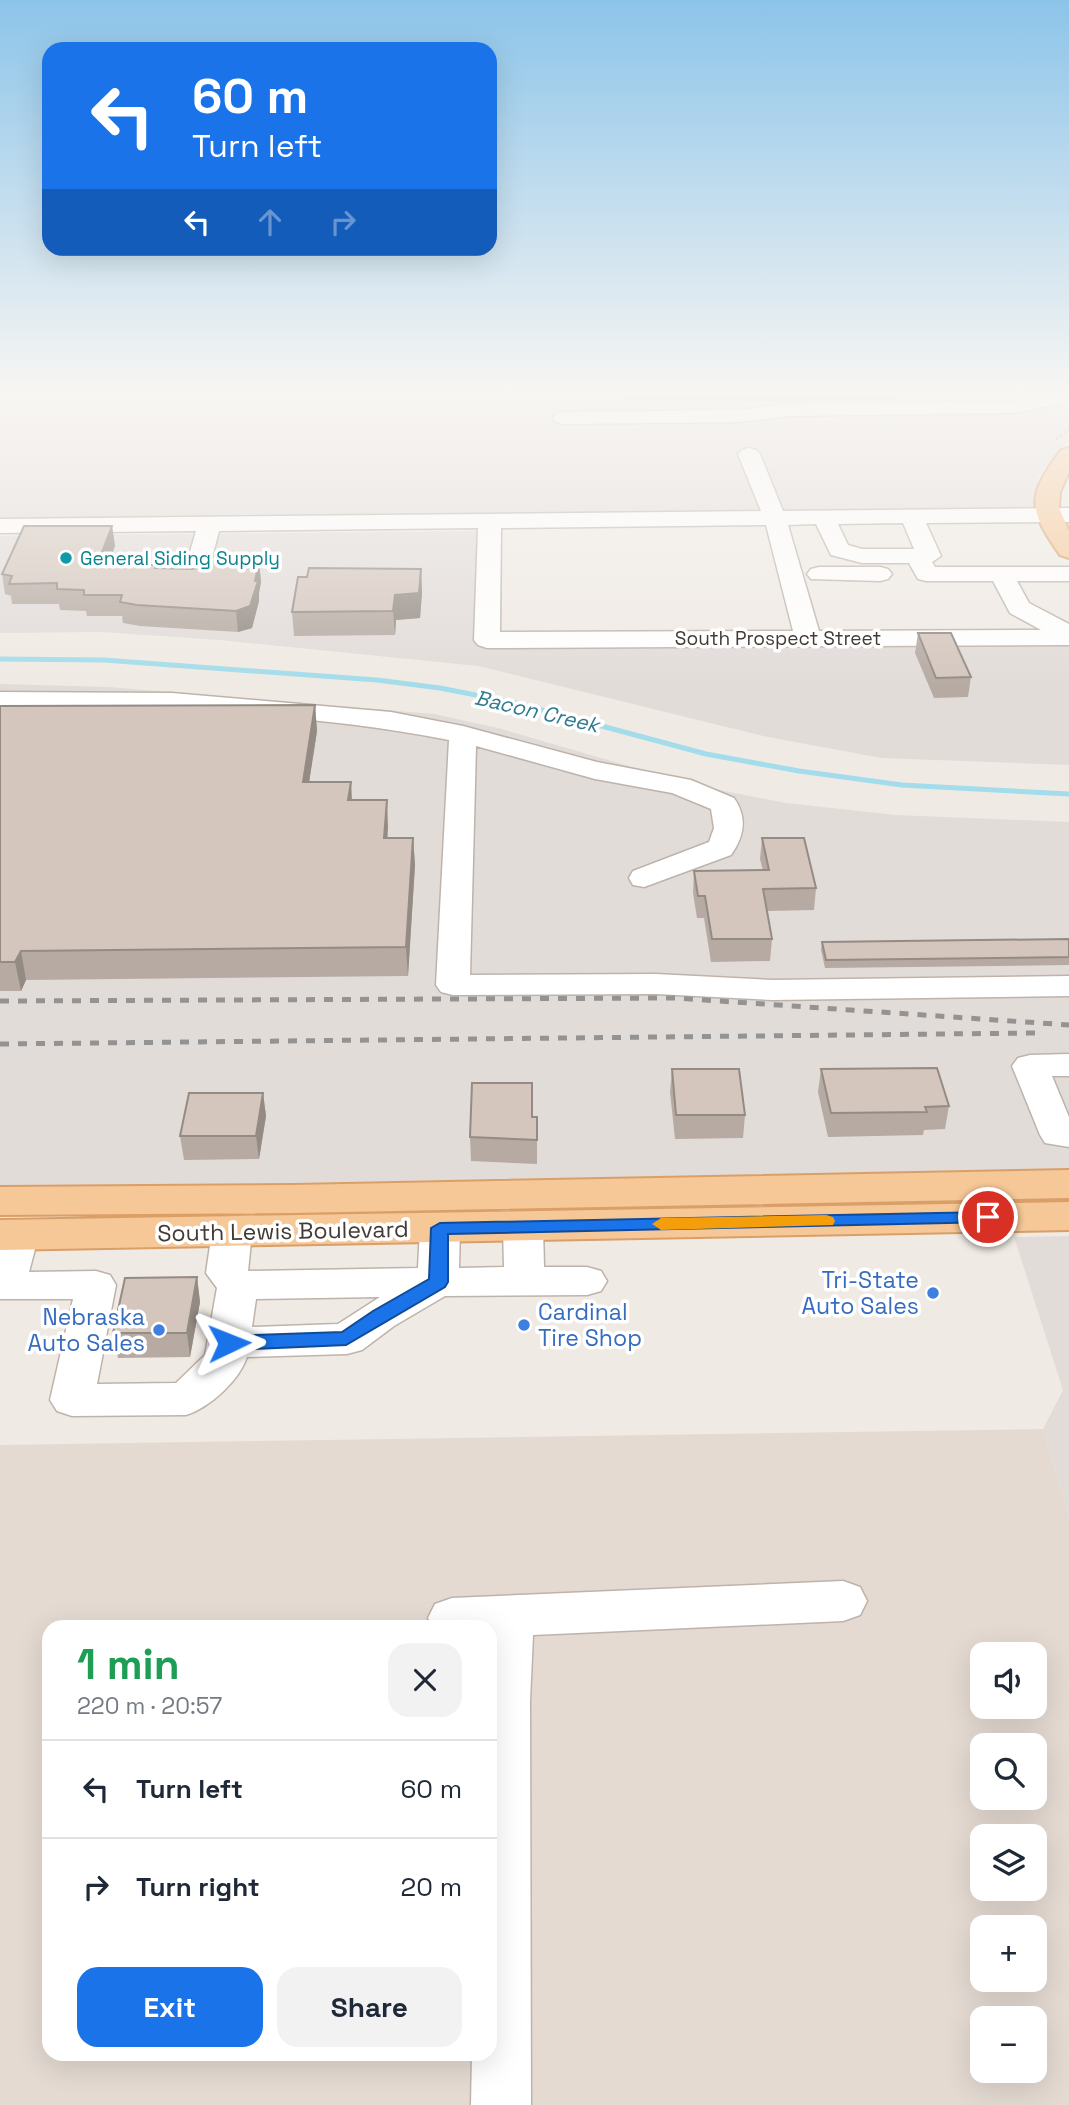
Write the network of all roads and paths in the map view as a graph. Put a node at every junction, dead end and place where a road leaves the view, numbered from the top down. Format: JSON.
{"nodes":[{"id":1,"x":764,"y":492,"type":"edge"},
{"id":2,"x":1048,"y":492,"type":"edge"},
{"id":3,"x":1058,"y":515,"type":"edge"},
{"id":4,"x":971,"y":516,"type":"junction"},
{"id":5,"x":912,"y":517,"type":"junction"},
{"id":6,"x":491,"y":521,"type":"junction"},
{"id":7,"x":209,"y":524,"type":"junction"},
{"id":8,"x":0,"y":526,"type":"edge"},
{"id":9,"x":777,"y":527,"type":"junction"},
{"id":10,"x":828,"y":527,"type":"junction"},
{"id":11,"x":1016,"y":535,"type":"dead end"},
{"id":12,"x":1069,"y":550,"type":"edge"},
{"id":13,"x":922,"y":565,"type":"junction"},
{"id":14,"x":819,"y":573,"type":"dead end"},
{"id":15,"x":1001,"y":574,"type":"junction"},
{"id":16,"x":1069,"y":574,"type":"edge"},
{"id":17,"x":194,"y":580,"type":"edge"},
{"id":18,"x":1019,"y":608,"type":"junction"},
{"id":19,"x":1069,"y":636,"type":"edge"},
{"id":20,"x":808,"y":638,"type":"junction"},
{"id":21,"x":998,"y":638,"type":"junction"},
{"id":22,"x":0,"y":700,"type":"edge"},
{"id":23,"x":463,"y":734,"type":"junction"},
{"id":24,"x":644,"y":878,"type":"dead end"},
{"id":25,"x":1069,"y":986,"type":"edge"},
{"id":26,"x":1069,"y":1065,"type":"edge"},
{"id":27,"x":1069,"y":1135,"type":"edge"},
{"id":28,"x":1069,"y":1184,"type":"edge"},
{"id":29,"x":1069,"y":1216,"type":"edge"},
{"id":30,"x":523,"y":1227,"type":"junction"},
{"id":31,"x":440,"y":1228,"type":"junction"},
{"id":32,"x":232,"y":1232,"type":"junction"},
{"id":33,"x":6,"y":1239,"type":"edge"},
{"id":34,"x":525,"y":1281,"type":"junction"},
{"id":35,"x":587,"y":1281,"type":"dead end"},
{"id":36,"x":438,"y":1282,"type":"junction"},
{"id":37,"x":238,"y":1285,"type":"junction"},
{"id":38,"x":229,"y":1343,"type":"junction"},
{"id":39,"x":843,"y":1601,"type":"dead end"},
{"id":40,"x":510,"y":1616,"type":"junction"},
{"id":41,"x":452,"y":1618,"type":"dead end"},
{"id":42,"x":501,"y":2105,"type":"edge"}],
"edges":[{"from":1,"to":9,"type":"street"},
{"from":2,"to":3,"type":"main road"},
{"from":3,"to":4,"type":"street"},
{"from":3,"to":12,"type":"main road"},
{"from":4,"to":5,"type":"street"},
{"from":4,"to":11,"type":"street"},
{"from":5,"to":10,"type":"street"},
{"from":5,"to":13,"type":"street"},
{"from":6,"to":7,"type":"street"},
{"from":6,"to":9,"type":"street"},
{"from":6,"to":20,"type":"street","name":"South Prospect Street"},
{"from":7,"to":8,"type":"street"},
{"from":7,"to":17,"type":"street"},
{"from":9,"to":10,"type":"street"},
{"from":9,"to":20,"type":"street"},
{"from":10,"to":13,"type":"street"},
{"from":13,"to":14,"type":"street"},
{"from":13,"to":15,"type":"street"},
{"from":15,"to":16,"type":"street"},
{"from":15,"to":18,"type":"street"},
{"from":18,"to":19,"type":"street"},
{"from":18,"to":21,"type":"street"},
{"from":19,"to":21,"type":"street","name":"South Prospect Street"},
{"from":20,"to":21,"type":"street","name":"South Prospect Street"},
{"from":22,"to":23,"type":"street"},
{"from":23,"to":24,"type":"street"},
{"from":23,"to":25,"type":"street"},
{"from":26,"to":27,"type":"street"},
{"from":28,"to":33,"type":"main road","name":"South Lewis Boulevard"},
{"from":29,"to":30,"type":"main road","name":"South Lewis Boulevard"},
{"from":30,"to":31,"type":"main road","name":"South Lewis Boulevard"},
{"from":30,"to":34,"type":"street"},
{"from":31,"to":32,"type":"main road","name":"South Lewis Boulevard"},
{"from":31,"to":36,"type":"street"},
{"from":32,"to":33,"type":"main road","name":"South Lewis Boulevard"},
{"from":32,"to":37,"type":"street"},
{"from":33,"to":38,"type":"street"},
{"from":34,"to":35,"type":"street"},
{"from":34,"to":36,"type":"street"},
{"from":36,"to":37,"type":"street"},
{"from":36,"to":38,"type":"street"},
{"from":37,"to":38,"type":"street"},
{"from":39,"to":40,"type":"street"},
{"from":40,"to":41,"type":"street"},
{"from":40,"to":42,"type":"street"}]}
